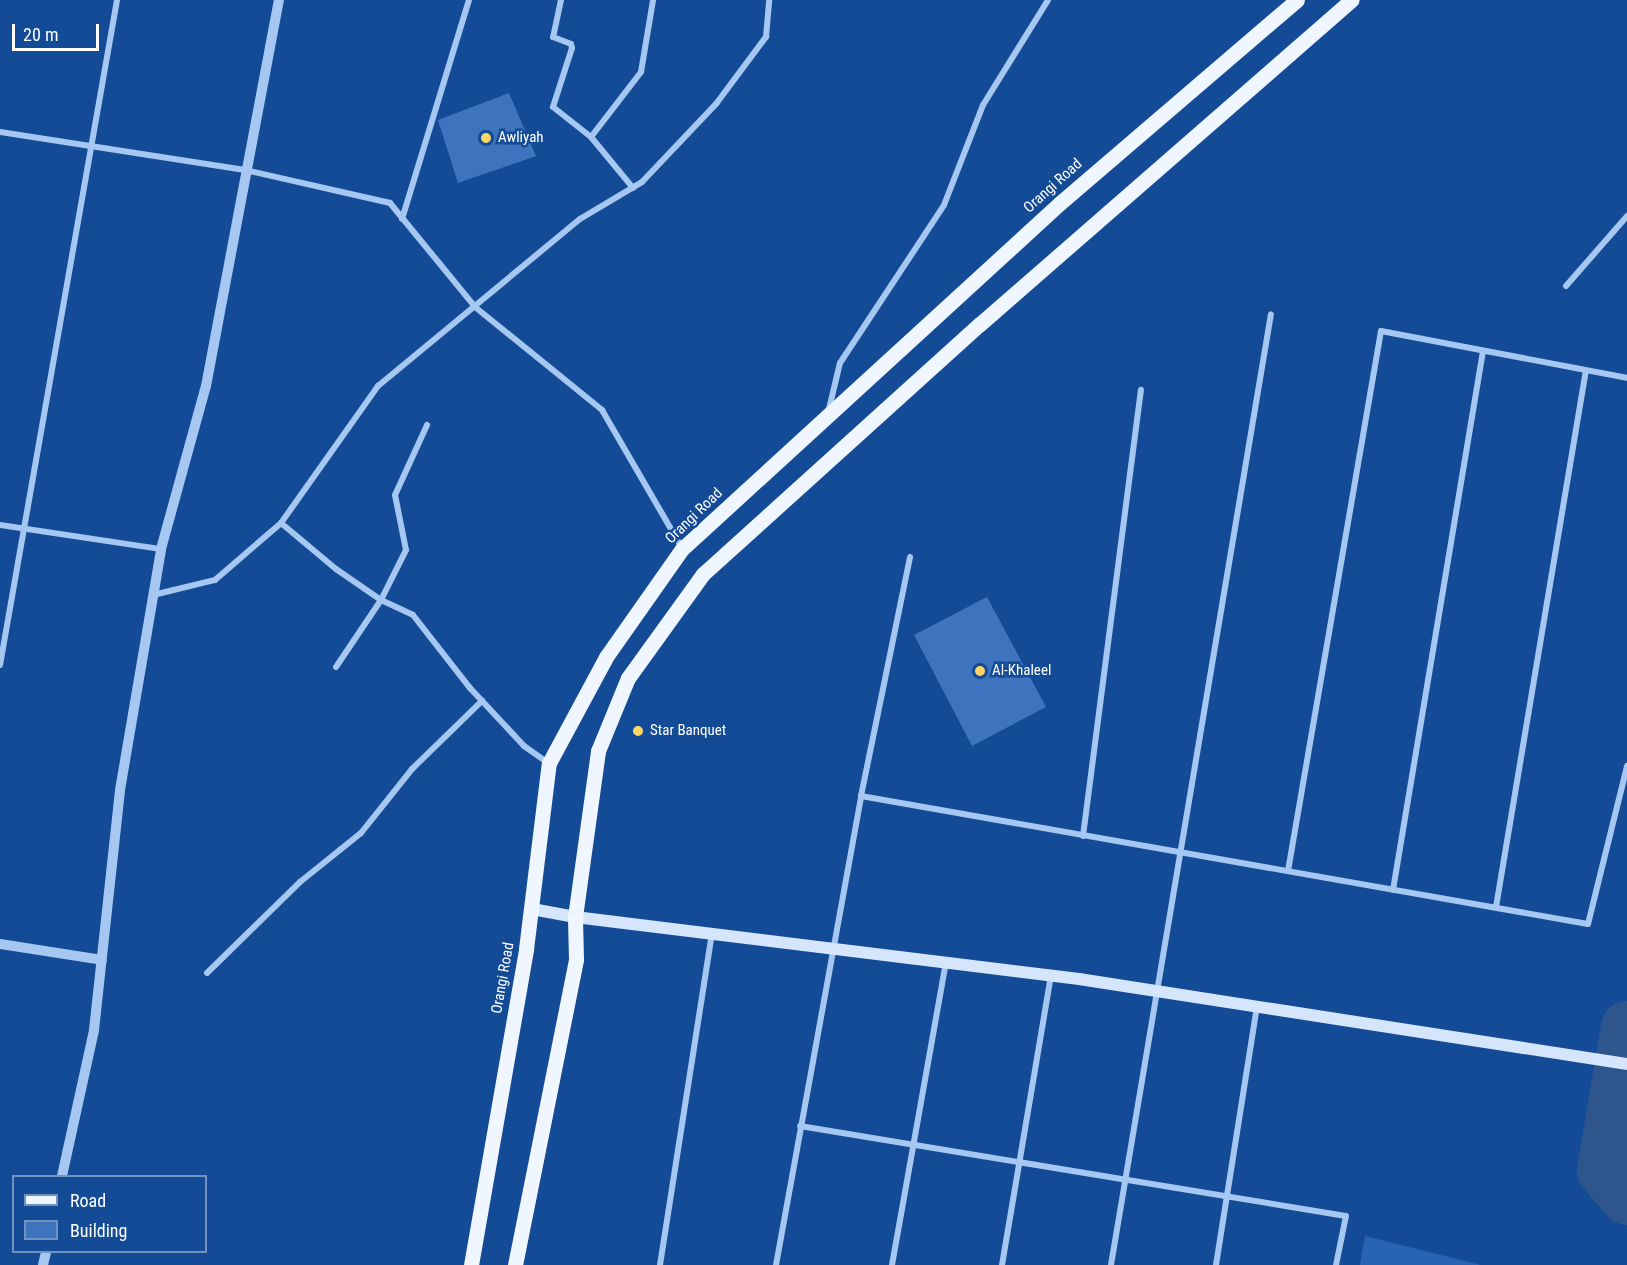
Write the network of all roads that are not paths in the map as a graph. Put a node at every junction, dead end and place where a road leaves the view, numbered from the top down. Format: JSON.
{"nodes":[{"id":1,"x":117,"y":0,"type":"edge"},
{"id":2,"x":279,"y":0,"type":"edge"},
{"id":3,"x":469,"y":0,"type":"edge"},
{"id":4,"x":561,"y":0,"type":"edge"},
{"id":5,"x":653,"y":0,"type":"edge"},
{"id":6,"x":769,"y":0,"type":"edge"},
{"id":7,"x":1048,"y":0,"type":"edge"},
{"id":8,"x":1297,"y":0,"type":"edge"},
{"id":9,"x":1351,"y":0,"type":"edge"},
{"id":10,"x":0,"y":132,"type":"edge"},
{"id":11,"x":591,"y":136,"type":"junction"},
{"id":12,"x":92,"y":146,"type":"junction"},
{"id":13,"x":245,"y":170,"type":"junction"},
{"id":14,"x":633,"y":188,"type":"junction"},
{"id":15,"x":1627,"y":216,"type":"edge"},
{"id":16,"x":402,"y":219,"type":"junction"},
{"id":17,"x":1566,"y":286,"type":"dead end"},
{"id":18,"x":475,"y":307,"type":"junction"},
{"id":19,"x":1272,"y":314,"type":"dead end"},
{"id":20,"x":1483,"y":351,"type":"junction"},
{"id":21,"x":1586,"y":370,"type":"junction"},
{"id":22,"x":1627,"y":378,"type":"edge"},
{"id":23,"x":1141,"y":390,"type":"dead end"},
{"id":24,"x":826,"y":419,"type":"junction"},
{"id":25,"x":427,"y":425,"type":"dead end"},
{"id":26,"x":281,"y":523,"type":"junction"},
{"id":27,"x":0,"y":525,"type":"edge"},
{"id":28,"x":26,"y":529,"type":"junction"},
{"id":29,"x":161,"y":549,"type":"junction"},
{"id":30,"x":682,"y":549,"type":"junction"},
{"id":31,"x":910,"y":557,"type":"dead end"},
{"id":32,"x":153,"y":595,"type":"junction"},
{"id":33,"x":381,"y":600,"type":"junction"},
{"id":34,"x":0,"y":665,"type":"edge"},
{"id":35,"x":336,"y":667,"type":"dead end"},
{"id":36,"x":482,"y":701,"type":"junction"},
{"id":37,"x":549,"y":763,"type":"junction"},
{"id":38,"x":1627,"y":766,"type":"edge"},
{"id":39,"x":861,"y":796,"type":"junction"},
{"id":40,"x":1083,"y":836,"type":"junction"},
{"id":41,"x":1182,"y":852,"type":"junction"},
{"id":42,"x":1288,"y":871,"type":"junction"},
{"id":43,"x":1393,"y":890,"type":"junction"},
{"id":44,"x":1496,"y":907,"type":"junction"},
{"id":45,"x":532,"y":909,"type":"junction"},
{"id":46,"x":575,"y":917,"type":"junction"},
{"id":47,"x":712,"y":932,"type":"junction"},
{"id":48,"x":0,"y":944,"type":"edge"},
{"id":49,"x":836,"y":947,"type":"junction"},
{"id":50,"x":102,"y":960,"type":"junction"},
{"id":51,"x":946,"y":962,"type":"junction"},
{"id":52,"x":207,"y":974,"type":"dead end"},
{"id":53,"x":1051,"y":975,"type":"junction"},
{"id":54,"x":1155,"y":991,"type":"junction"},
{"id":55,"x":1257,"y":1007,"type":"junction"},
{"id":56,"x":1627,"y":1064,"type":"edge"},
{"id":57,"x":801,"y":1126,"type":"junction"},
{"id":58,"x":914,"y":1145,"type":"junction"},
{"id":59,"x":1019,"y":1162,"type":"junction"},
{"id":60,"x":62,"y":1175,"type":"edge"},
{"id":61,"x":1126,"y":1180,"type":"junction"},
{"id":62,"x":1229,"y":1196,"type":"junction"},
{"id":63,"x":471,"y":1265,"type":"edge"},
{"id":64,"x":515,"y":1265,"type":"edge"},
{"id":65,"x":660,"y":1265,"type":"edge"},
{"id":66,"x":776,"y":1265,"type":"edge"},
{"id":67,"x":892,"y":1265,"type":"edge"},
{"id":68,"x":1002,"y":1265,"type":"edge"},
{"id":69,"x":1111,"y":1265,"type":"edge"},
{"id":70,"x":1216,"y":1265,"type":"edge"},
{"id":71,"x":1336,"y":1265,"type":"edge"}],
"edges":[{"from":1,"to":12,"type":"street"},
{"from":2,"to":13,"type":"street"},
{"from":3,"to":16,"type":"street"},
{"from":4,"to":11,"type":"street"},
{"from":5,"to":11,"type":"street"},
{"from":6,"to":14,"type":"street"},
{"from":7,"to":24,"type":"street"},
{"from":8,"to":24,"type":"main road","name":"Orangi Road"},
{"from":9,"to":46,"type":"main road"},
{"from":10,"to":12,"type":"street"},
{"from":11,"to":14,"type":"street"},
{"from":12,"to":13,"type":"street"},
{"from":12,"to":28,"type":"street"},
{"from":13,"to":16,"type":"street"},
{"from":13,"to":29,"type":"street"},
{"from":14,"to":18,"type":"street"},
{"from":15,"to":17,"type":"street"},
{"from":16,"to":18,"type":"street"},
{"from":18,"to":26,"type":"street"},
{"from":18,"to":30,"type":"street"},
{"from":19,"to":41,"type":"street"},
{"from":20,"to":21,"type":"street"},
{"from":20,"to":42,"type":"street"},
{"from":20,"to":43,"type":"street"},
{"from":21,"to":22,"type":"street"},
{"from":21,"to":44,"type":"street"},
{"from":23,"to":40,"type":"street"},
{"from":24,"to":30,"type":"main road","name":"Orangi Road"},
{"from":25,"to":33,"type":"street"},
{"from":26,"to":32,"type":"street"},
{"from":26,"to":33,"type":"street"},
{"from":27,"to":28,"type":"street"},
{"from":28,"to":29,"type":"street"},
{"from":28,"to":34,"type":"street"},
{"from":29,"to":32,"type":"street"},
{"from":30,"to":37,"type":"main road","name":"Orangi Road"},
{"from":31,"to":39,"type":"street"},
{"from":32,"to":50,"type":"street"},
{"from":33,"to":35,"type":"street"},
{"from":33,"to":36,"type":"street"},
{"from":36,"to":37,"type":"street"},
{"from":36,"to":52,"type":"street"},
{"from":37,"to":45,"type":"main road","name":"Orangi Road"},
{"from":38,"to":44,"type":"street"},
{"from":39,"to":40,"type":"street"},
{"from":39,"to":49,"type":"street"},
{"from":40,"to":41,"type":"street"},
{"from":41,"to":42,"type":"street"},
{"from":41,"to":54,"type":"street"},
{"from":42,"to":43,"type":"street"},
{"from":43,"to":44,"type":"street"},
{"from":45,"to":46,"type":"main road"},
{"from":45,"to":63,"type":"main road","name":"Orangi Road"},
{"from":46,"to":47,"type":"main road"},
{"from":46,"to":64,"type":"main road"},
{"from":47,"to":49,"type":"main road"},
{"from":47,"to":65,"type":"street"},
{"from":48,"to":50,"type":"street"},
{"from":49,"to":51,"type":"main road"},
{"from":49,"to":57,"type":"street"},
{"from":50,"to":60,"type":"street"},
{"from":51,"to":53,"type":"main road"},
{"from":51,"to":58,"type":"street"},
{"from":53,"to":54,"type":"main road"},
{"from":53,"to":59,"type":"street"},
{"from":54,"to":55,"type":"main road"},
{"from":54,"to":61,"type":"street"},
{"from":55,"to":56,"type":"main road"},
{"from":55,"to":62,"type":"street"},
{"from":57,"to":58,"type":"street"},
{"from":57,"to":66,"type":"street"},
{"from":58,"to":59,"type":"street"},
{"from":58,"to":67,"type":"street"},
{"from":59,"to":61,"type":"street"},
{"from":59,"to":68,"type":"street"},
{"from":61,"to":62,"type":"street"},
{"from":61,"to":69,"type":"street"},
{"from":62,"to":70,"type":"street"},
{"from":62,"to":71,"type":"street"}]}
